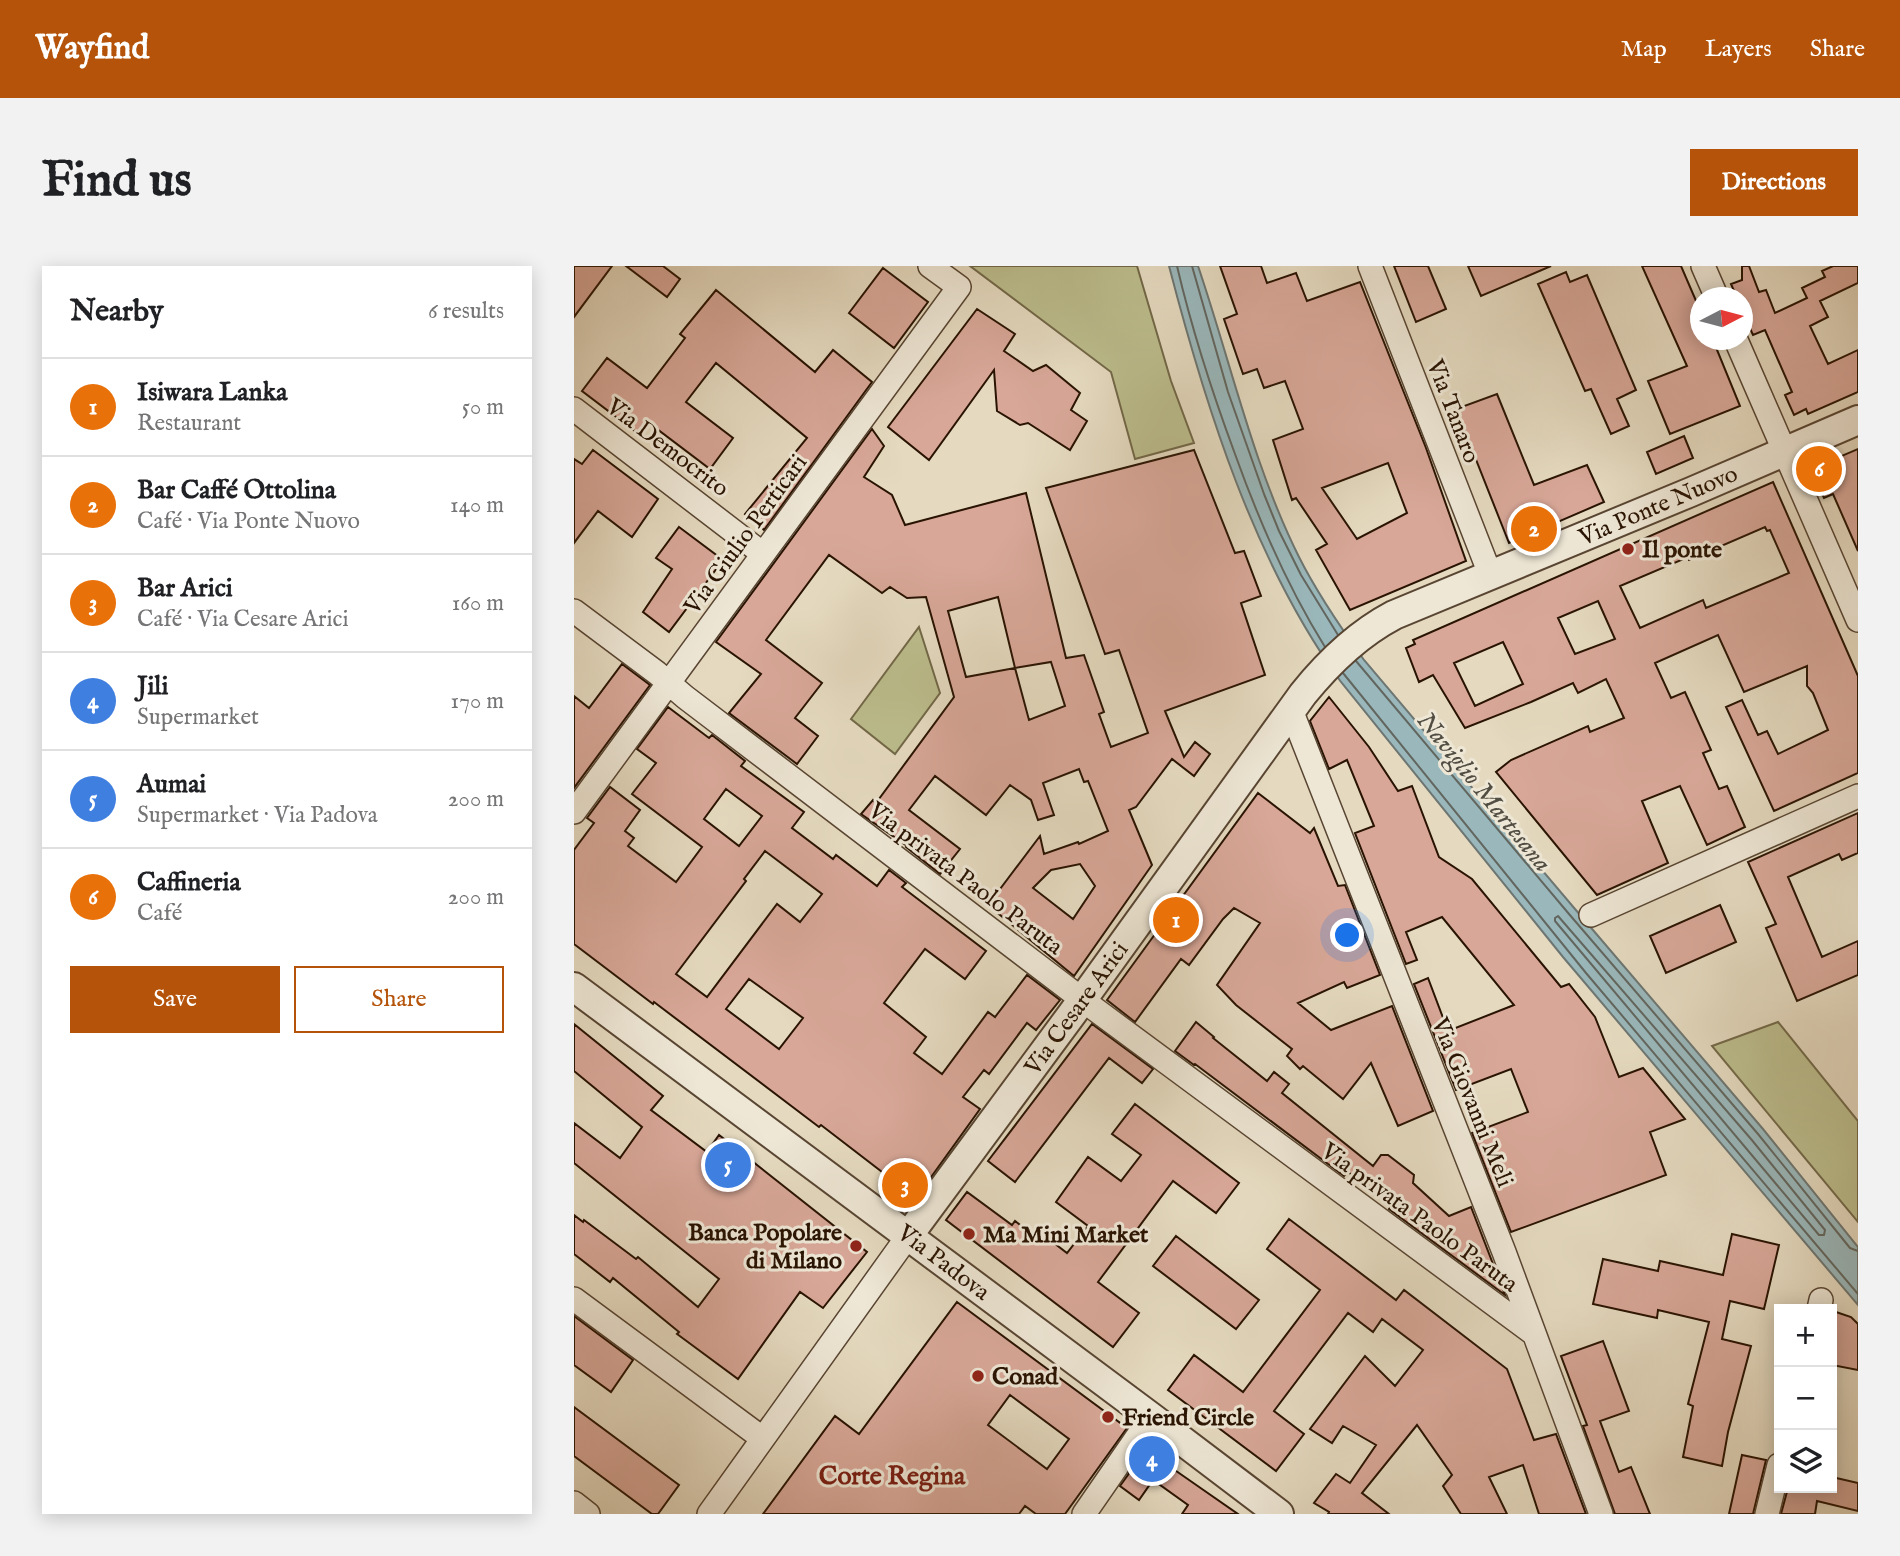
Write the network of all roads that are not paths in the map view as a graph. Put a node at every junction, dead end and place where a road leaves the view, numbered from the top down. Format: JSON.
{"nodes":[{"id":1,"x":930,"y":266,"type":"edge"},
{"id":2,"x":1370,"y":266,"type":"edge"},
{"id":3,"x":1704,"y":266,"type":"edge"},
{"id":4,"x":1713,"y":287,"type":"edge"},
{"id":5,"x":1740,"y":350,"type":"edge"},
{"id":6,"x":574,"y":409,"type":"edge"},
{"id":7,"x":1858,"y":420,"type":"edge"},
{"id":8,"x":1786,"y":452,"type":"junction"},
{"id":9,"x":763,"y":554,"type":"junction"},
{"id":10,"x":1490,"y":574,"type":"junction"},
{"id":11,"x":574,"y":611,"type":"edge"},
{"id":12,"x":1858,"y":620,"type":"edge"},
{"id":13,"x":669,"y":682,"type":"junction"},
{"id":14,"x":1297,"y":702,"type":"junction"},
{"id":15,"x":1858,"y":796,"type":"edge"},
{"id":16,"x":574,"y":812,"type":"edge"},
{"id":17,"x":1591,"y":915,"type":"dead end"},
{"id":18,"x":574,"y":987,"type":"edge"},
{"id":19,"x":1083,"y":1000,"type":"junction"},
{"id":20,"x":908,"y":1236,"type":"junction"},
{"id":21,"x":574,"y":1299,"type":"edge"},
{"id":22,"x":1533,"y":1333,"type":"junction"},
{"id":23,"x":1152,"y":1417,"type":"junction"},
{"id":24,"x":762,"y":1438,"type":"junction"},
{"id":25,"x":1774,"y":1485,"type":"edge"},
{"id":26,"x":574,"y":1503,"type":"edge"},
{"id":27,"x":588,"y":1514,"type":"edge"},
{"id":28,"x":709,"y":1514,"type":"edge"},
{"id":29,"x":1084,"y":1514,"type":"edge"},
{"id":30,"x":1279,"y":1514,"type":"edge"},
{"id":31,"x":1601,"y":1514,"type":"edge"},
{"id":32,"x":1767,"y":1514,"type":"edge"}],
"edges":[{"from":1,"to":9,"type":"street","name":"Via Giulio Perticari"},
{"from":2,"to":10,"type":"street","name":"Via Tanaro"},
{"from":3,"to":4,"type":"street"},
{"from":5,"to":8,"type":"street"},
{"from":6,"to":9,"type":"street","name":"Via Democrito"},
{"from":7,"to":8,"type":"street","name":"Via Ponte Nuovo"},
{"from":8,"to":10,"type":"street","name":"Via Ponte Nuovo"},
{"from":8,"to":12,"type":"street"},
{"from":9,"to":13,"type":"street","name":"Via Giulio Perticari"},
{"from":10,"to":14,"type":"street","name":"Via Ponte Nuovo"},
{"from":11,"to":13,"type":"street","name":"Via privata Paolo Paruta"},
{"from":13,"to":16,"type":"street","name":"Via Giulio Perticari"},
{"from":13,"to":19,"type":"street","name":"Via privata Paolo Paruta"},
{"from":14,"to":19,"type":"street","name":"Via Cesare Arici"},
{"from":14,"to":22,"type":"street","name":"Via Giovanni Meli"},
{"from":15,"to":17,"type":"street"},
{"from":18,"to":20,"type":"street","name":"Via Padova"},
{"from":19,"to":20,"type":"street","name":"Via Cesare Arici"},
{"from":19,"to":22,"type":"street","name":"Via privata Paolo Paruta"},
{"from":20,"to":23,"type":"street","name":"Via Padova"},
{"from":20,"to":24,"type":"street"},
{"from":21,"to":24,"type":"street"},
{"from":22,"to":31,"type":"street","name":"Via Giovanni Meli"},
{"from":23,"to":29,"type":"street"},
{"from":23,"to":30,"type":"street","name":"Via Padova"},
{"from":24,"to":28,"type":"street"},
{"from":25,"to":32,"type":"street"},
{"from":26,"to":27,"type":"street"}]}
